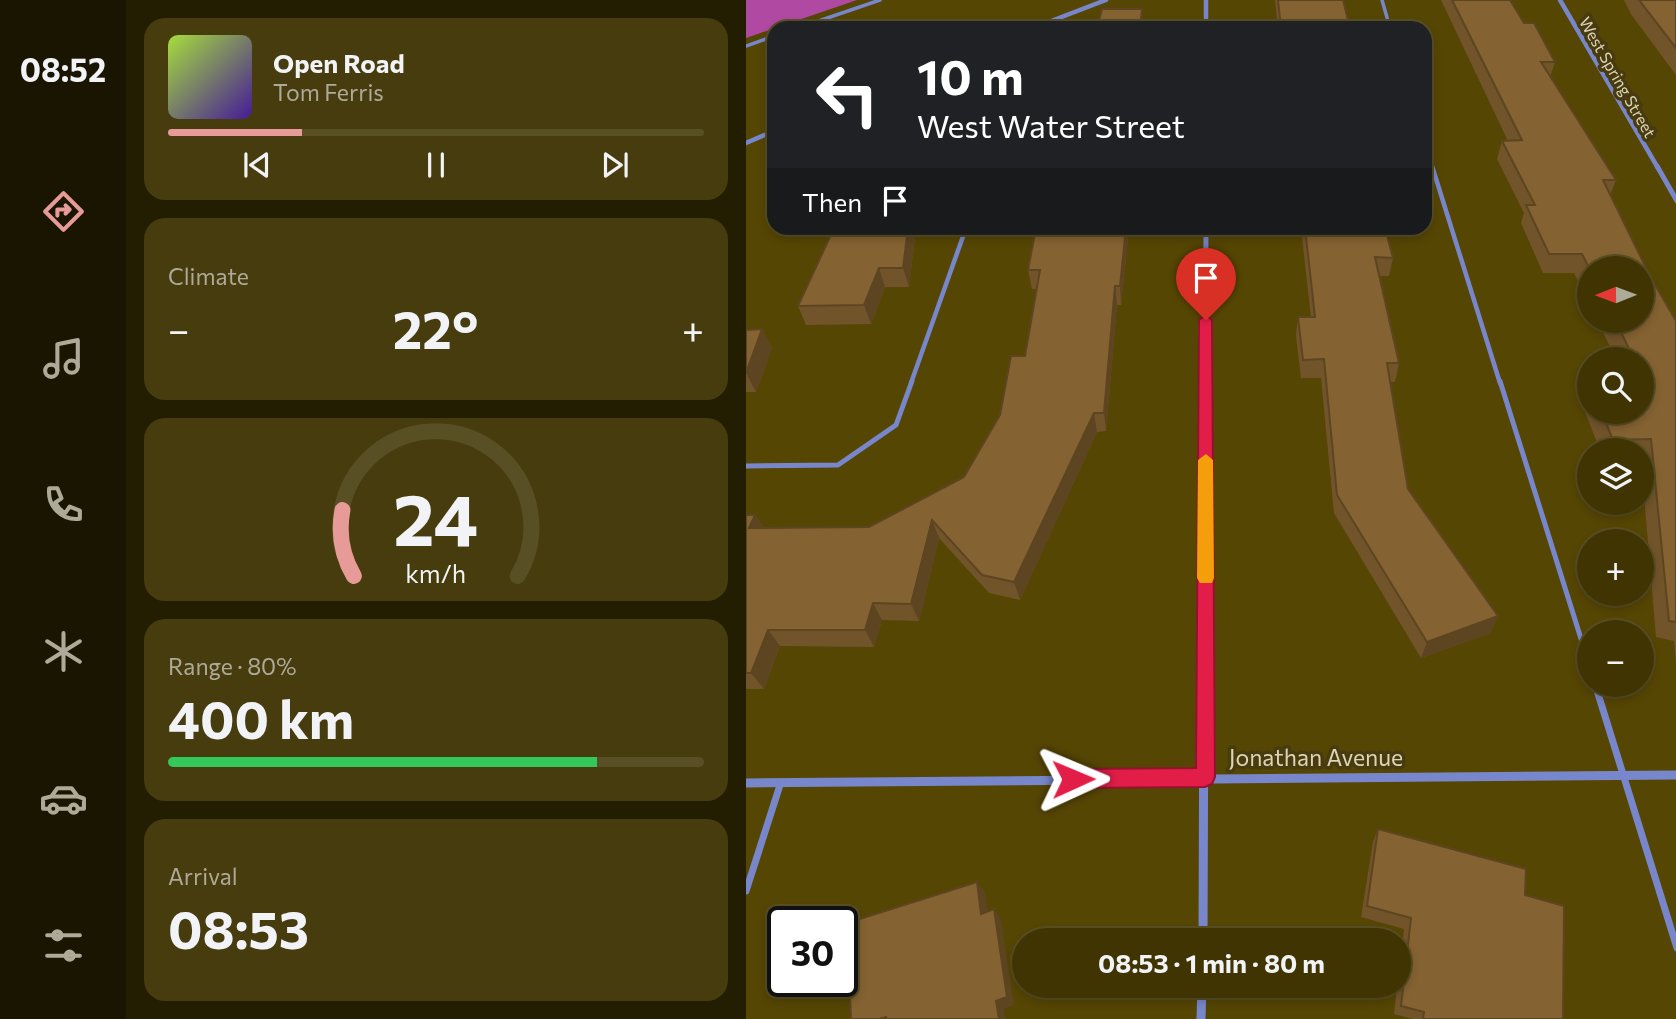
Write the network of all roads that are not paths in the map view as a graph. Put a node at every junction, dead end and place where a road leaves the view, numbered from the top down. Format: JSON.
{"nodes":[{"id":1,"x":880,"y":0,"type":"edge"},
{"id":2,"x":1106,"y":0,"type":"edge"},
{"id":3,"x":1206,"y":0,"type":"edge"},
{"id":4,"x":1382,"y":0,"type":"edge"},
{"id":5,"x":1560,"y":0,"type":"edge"},
{"id":6,"x":818,"y":21,"type":"edge"},
{"id":7,"x":1052,"y":21,"type":"edge"},
{"id":8,"x":1206,"y":21,"type":"edge"},
{"id":9,"x":1388,"y":21,"type":"edge"},
{"id":10,"x":767,"y":38,"type":"edge"},
{"id":11,"x":746,"y":46,"type":"edge"},
{"id":12,"x":767,"y":134,"type":"edge"},
{"id":13,"x":746,"y":143,"type":"edge"},
{"id":14,"x":1432,"y":167,"type":"edge"},
{"id":15,"x":1676,"y":201,"type":"edge"},
{"id":16,"x":964,"y":235,"type":"edge"},
{"id":17,"x":1206,"y":235,"type":"edge"},
{"id":18,"x":746,"y":466,"type":"edge"},
{"id":19,"x":1577,"y":626,"type":"edge"},
{"id":20,"x":1599,"y":697,"type":"edge"},
{"id":21,"x":1624,"y":775,"type":"junction"},
{"id":22,"x":1676,"y":775,"type":"edge"},
{"id":23,"x":1205,"y":777,"type":"junction"},
{"id":24,"x":781,"y":782,"type":"junction"},
{"id":25,"x":746,"y":783,"type":"edge"},
{"id":26,"x":746,"y":891,"type":"edge"},
{"id":27,"x":1203,"y":928,"type":"edge"},
{"id":28,"x":1676,"y":948,"type":"edge"},
{"id":29,"x":1202,"y":998,"type":"edge"},
{"id":30,"x":1202,"y":1019,"type":"edge"}],
"edges":[{"from":1,"to":6,"type":"lane"},
{"from":2,"to":7,"type":"street"},
{"from":3,"to":8,"type":"street"},
{"from":4,"to":9,"type":"lane"},
{"from":5,"to":15,"type":"street","name":"West Spring Street"},
{"from":10,"to":11,"type":"lane"},
{"from":12,"to":13,"type":"street"},
{"from":14,"to":19,"type":"lane"},
{"from":16,"to":18,"type":"lane"},
{"from":17,"to":23,"type":"street"},
{"from":20,"to":21,"type":"lane"},
{"from":21,"to":22,"type":"street","name":"Jonathan Avenue"},
{"from":21,"to":23,"type":"street","name":"Jonathan Avenue"},
{"from":21,"to":28,"type":"lane"},
{"from":23,"to":24,"type":"street","name":"Jonathan Avenue"},
{"from":23,"to":27,"type":"street"},
{"from":24,"to":25,"type":"street","name":"Jonathan Avenue"},
{"from":24,"to":26,"type":"lane"},
{"from":29,"to":30,"type":"street"}]}
